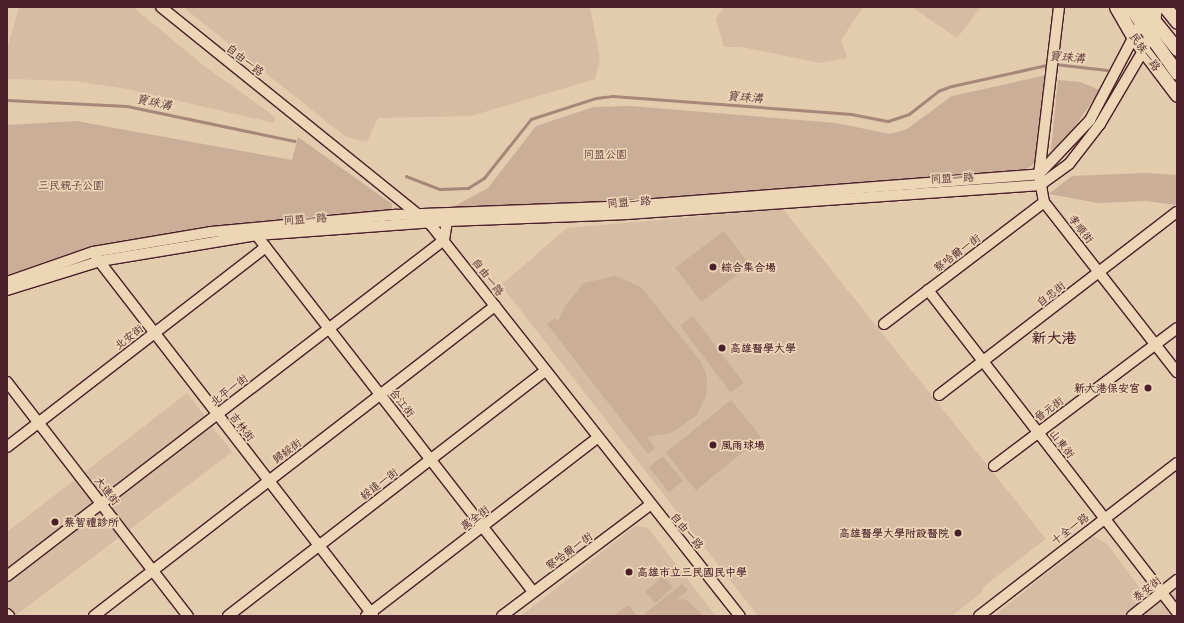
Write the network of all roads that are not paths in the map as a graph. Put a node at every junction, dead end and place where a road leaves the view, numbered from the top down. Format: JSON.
{"nodes":[{"id":1,"x":161,"y":7,"type":"edge"},
{"id":2,"x":1059,"y":7,"type":"edge"},
{"id":3,"x":1116,"y":7,"type":"edge"},
{"id":4,"x":1130,"y":7,"type":"edge"},
{"id":5,"x":1165,"y":7,"type":"edge"},
{"id":6,"x":1148,"y":12,"type":"edge"},
{"id":7,"x":1177,"y":22,"type":"edge"},
{"id":8,"x":1155,"y":24,"type":"junction"},
{"id":9,"x":1134,"y":38,"type":"junction"},
{"id":10,"x":1150,"y":38,"type":"junction"},
{"id":11,"x":1177,"y":49,"type":"edge"},
{"id":12,"x":1143,"y":51,"type":"junction"},
{"id":13,"x":1177,"y":73,"type":"edge"},
{"id":14,"x":1177,"y":95,"type":"edge"},
{"id":15,"x":1039,"y":174,"type":"junction"},
{"id":16,"x":1040,"y":186,"type":"junction"},
{"id":17,"x":1044,"y":202,"type":"junction"},
{"id":18,"x":1177,"y":212,"type":"edge"},
{"id":19,"x":419,"y":214,"type":"junction"},
{"id":20,"x":448,"y":217,"type":"junction"},
{"id":21,"x":431,"y":225,"type":"junction"},
{"id":22,"x":254,"y":232,"type":"junction"},
{"id":23,"x":444,"y":240,"type":"junction"},
{"id":24,"x":266,"y":247,"type":"junction"},
{"id":25,"x":93,"y":252,"type":"junction"},
{"id":26,"x":100,"y":261,"type":"junction"},
{"id":27,"x":1099,"y":272,"type":"junction"},
{"id":28,"x":7,"y":282,"type":"edge"},
{"id":29,"x":7,"y":290,"type":"edge"},
{"id":30,"x":928,"y":290,"type":"junction"},
{"id":31,"x":495,"y":306,"type":"junction"},
{"id":32,"x":884,"y":324,"type":"dead end"},
{"id":33,"x":1177,"y":328,"type":"edge"},
{"id":34,"x":330,"y":329,"type":"junction"},
{"id":35,"x":155,"y":333,"type":"junction"},
{"id":36,"x":1155,"y":345,"type":"junction"},
{"id":37,"x":983,"y":361,"type":"junction"},
{"id":38,"x":545,"y":371,"type":"junction"},
{"id":39,"x":1177,"y":372,"type":"edge"},
{"id":40,"x":7,"y":382,"type":"edge"},
{"id":41,"x":381,"y":395,"type":"junction"},
{"id":42,"x":939,"y":395,"type":"dead end"},
{"id":43,"x":217,"y":414,"type":"junction"},
{"id":44,"x":39,"y":422,"type":"junction"},
{"id":45,"x":1038,"y":432,"type":"junction"},
{"id":46,"x":597,"y":438,"type":"junction"},
{"id":47,"x":7,"y":447,"type":"edge"},
{"id":48,"x":431,"y":460,"type":"junction"},
{"id":49,"x":1177,"y":463,"type":"edge"},
{"id":50,"x":994,"y":466,"type":"dead end"},
{"id":51,"x":268,"y":481,"type":"junction"},
{"id":52,"x":101,"y":503,"type":"junction"},
{"id":53,"x":650,"y":505,"type":"junction"},
{"id":54,"x":1104,"y":518,"type":"junction"},
{"id":55,"x":483,"y":527,"type":"junction"},
{"id":56,"x":319,"y":546,"type":"junction"},
{"id":57,"x":153,"y":570,"type":"junction"},
{"id":58,"x":7,"y":576,"type":"edge"},
{"id":59,"x":1177,"y":580,"type":"edge"},
{"id":60,"x":533,"y":592,"type":"junction"},
{"id":61,"x":1162,"y":592,"type":"junction"},
{"id":62,"x":1177,"y":612,"type":"edge"},
{"id":63,"x":7,"y":614,"type":"edge"},
{"id":64,"x":370,"y":615,"type":"edge"},
{"id":65,"x":983,"y":615,"type":"edge"},
{"id":66,"x":9,"y":616,"type":"edge"},
{"id":67,"x":94,"y":616,"type":"edge"},
{"id":68,"x":188,"y":616,"type":"edge"},
{"id":69,"x":228,"y":616,"type":"edge"},
{"id":70,"x":502,"y":616,"type":"edge"},
{"id":71,"x":740,"y":616,"type":"edge"},
{"id":72,"x":1132,"y":616,"type":"edge"}],
"edges":[{"from":1,"to":19,"type":"street","name":"自由一路"},
{"from":2,"to":15,"type":"street","name":"孝順街"},
{"from":3,"to":9,"type":"main road","name":"民族一路"},
{"from":4,"to":6,"type":"main road","name":"民族一路"},
{"from":5,"to":7,"type":"main road"},
{"from":6,"to":8,"type":"main road","name":"民族一路"},
{"from":6,"to":9,"type":"street"},
{"from":6,"to":10,"type":"main road","name":"民族一路"},
{"from":8,"to":10,"type":"street"},
{"from":8,"to":11,"type":"main road","name":"民族一路"},
{"from":9,"to":12,"type":"main road","name":"民族一路"},
{"from":9,"to":15,"type":"street"},
{"from":10,"to":12,"type":"street"},
{"from":10,"to":13,"type":"main road","name":"民族一路"},
{"from":12,"to":14,"type":"main road","name":"民族一路"},
{"from":12,"to":16,"type":"street"},
{"from":15,"to":16,"type":"street","name":"孝順街"},
{"from":15,"to":20,"type":"street","name":"同盟一路"},
{"from":16,"to":17,"type":"street","name":"孝順街"},
{"from":16,"to":20,"type":"street","name":"同盟一路"},
{"from":17,"to":27,"type":"street","name":"孝順街"},
{"from":17,"to":30,"type":"street","name":"察哈爾一街"},
{"from":18,"to":27,"type":"street","name":"自忠街"},
{"from":19,"to":20,"type":"street","name":"同盟一路"},
{"from":19,"to":21,"type":"street","name":"自由一路"},
{"from":19,"to":22,"type":"street","name":"同盟一路"},
{"from":20,"to":21,"type":"street","name":"同盟一路"},
{"from":20,"to":23,"type":"street"},
{"from":21,"to":22,"type":"street","name":"同盟一路"},
{"from":21,"to":23,"type":"street","name":"自由一路"},
{"from":22,"to":24,"type":"street","name":"合江街"},
{"from":22,"to":25,"type":"street","name":"同盟一路"},
{"from":22,"to":26,"type":"street","name":"同盟一路"},
{"from":23,"to":31,"type":"street","name":"自由一路"},
{"from":23,"to":34,"type":"street","name":"北平一街"},
{"from":24,"to":34,"type":"street","name":"合江街"},
{"from":24,"to":35,"type":"street","name":"北安街"},
{"from":25,"to":26,"type":"street","name":"吉林街"},
{"from":25,"to":28,"type":"street","name":"同盟一路"},
{"from":26,"to":29,"type":"street","name":"同盟一路"},
{"from":26,"to":35,"type":"street","name":"吉林街"},
{"from":27,"to":36,"type":"street","name":"孝順街"},
{"from":27,"to":37,"type":"street","name":"自忠街"},
{"from":30,"to":32,"type":"street","name":"察哈爾一街"},
{"from":30,"to":37,"type":"street","name":"山東街"},
{"from":31,"to":38,"type":"street","name":"自由一路"},
{"from":31,"to":41,"type":"street","name":"歸綏街"},
{"from":33,"to":36,"type":"street","name":"晉元街"},
{"from":34,"to":41,"type":"street","name":"合江街"},
{"from":34,"to":43,"type":"street","name":"北平一街"},
{"from":35,"to":43,"type":"street","name":"吉林街"},
{"from":35,"to":44,"type":"street","name":"北安街"},
{"from":36,"to":39,"type":"street","name":"孝順街"},
{"from":36,"to":45,"type":"street","name":"晉元街"},
{"from":37,"to":42,"type":"street","name":"自忠街"},
{"from":37,"to":45,"type":"street","name":"山東街"},
{"from":38,"to":46,"type":"street","name":"自由一路"},
{"from":38,"to":48,"type":"street","name":"綏遠一街"},
{"from":40,"to":44,"type":"street","name":"大連街"},
{"from":41,"to":48,"type":"street","name":"合江街"},
{"from":41,"to":51,"type":"street","name":"歸綏街"},
{"from":43,"to":51,"type":"street","name":"吉林街"},
{"from":43,"to":52,"type":"street","name":"北平一街"},
{"from":44,"to":47,"type":"street","name":"北安街"},
{"from":44,"to":52,"type":"street","name":"大連街"},
{"from":45,"to":50,"type":"street","name":"晉元街"},
{"from":45,"to":54,"type":"street","name":"山東街"},
{"from":46,"to":53,"type":"street","name":"自由一路"},
{"from":46,"to":55,"type":"street","name":"萬全街"},
{"from":48,"to":55,"type":"street","name":"合江街"},
{"from":48,"to":56,"type":"street","name":"綏遠一街"},
{"from":49,"to":54,"type":"street","name":"十全一路"},
{"from":51,"to":56,"type":"street","name":"吉林街"},
{"from":51,"to":57,"type":"street","name":"歸綏街"},
{"from":52,"to":57,"type":"street","name":"大連街"},
{"from":52,"to":58,"type":"street","name":"北平一街"},
{"from":53,"to":60,"type":"street","name":"察哈爾一街"},
{"from":53,"to":71,"type":"street","name":"自由一路"},
{"from":54,"to":61,"type":"street","name":"山東街"},
{"from":54,"to":65,"type":"street","name":"十全一路"},
{"from":55,"to":60,"type":"street","name":"合江街"},
{"from":55,"to":64,"type":"street","name":"萬全街"},
{"from":56,"to":64,"type":"street","name":"吉林街"},
{"from":56,"to":69,"type":"street","name":"綏遠一街"},
{"from":57,"to":67,"type":"street","name":"歸綏街"},
{"from":57,"to":68,"type":"street","name":"大連街"},
{"from":59,"to":61,"type":"street","name":"泰安街"},
{"from":60,"to":70,"type":"street","name":"察哈爾一街"},
{"from":61,"to":62,"type":"street","name":"山東街"},
{"from":61,"to":72,"type":"street","name":"泰安街"},
{"from":63,"to":66,"type":"street"}]}
